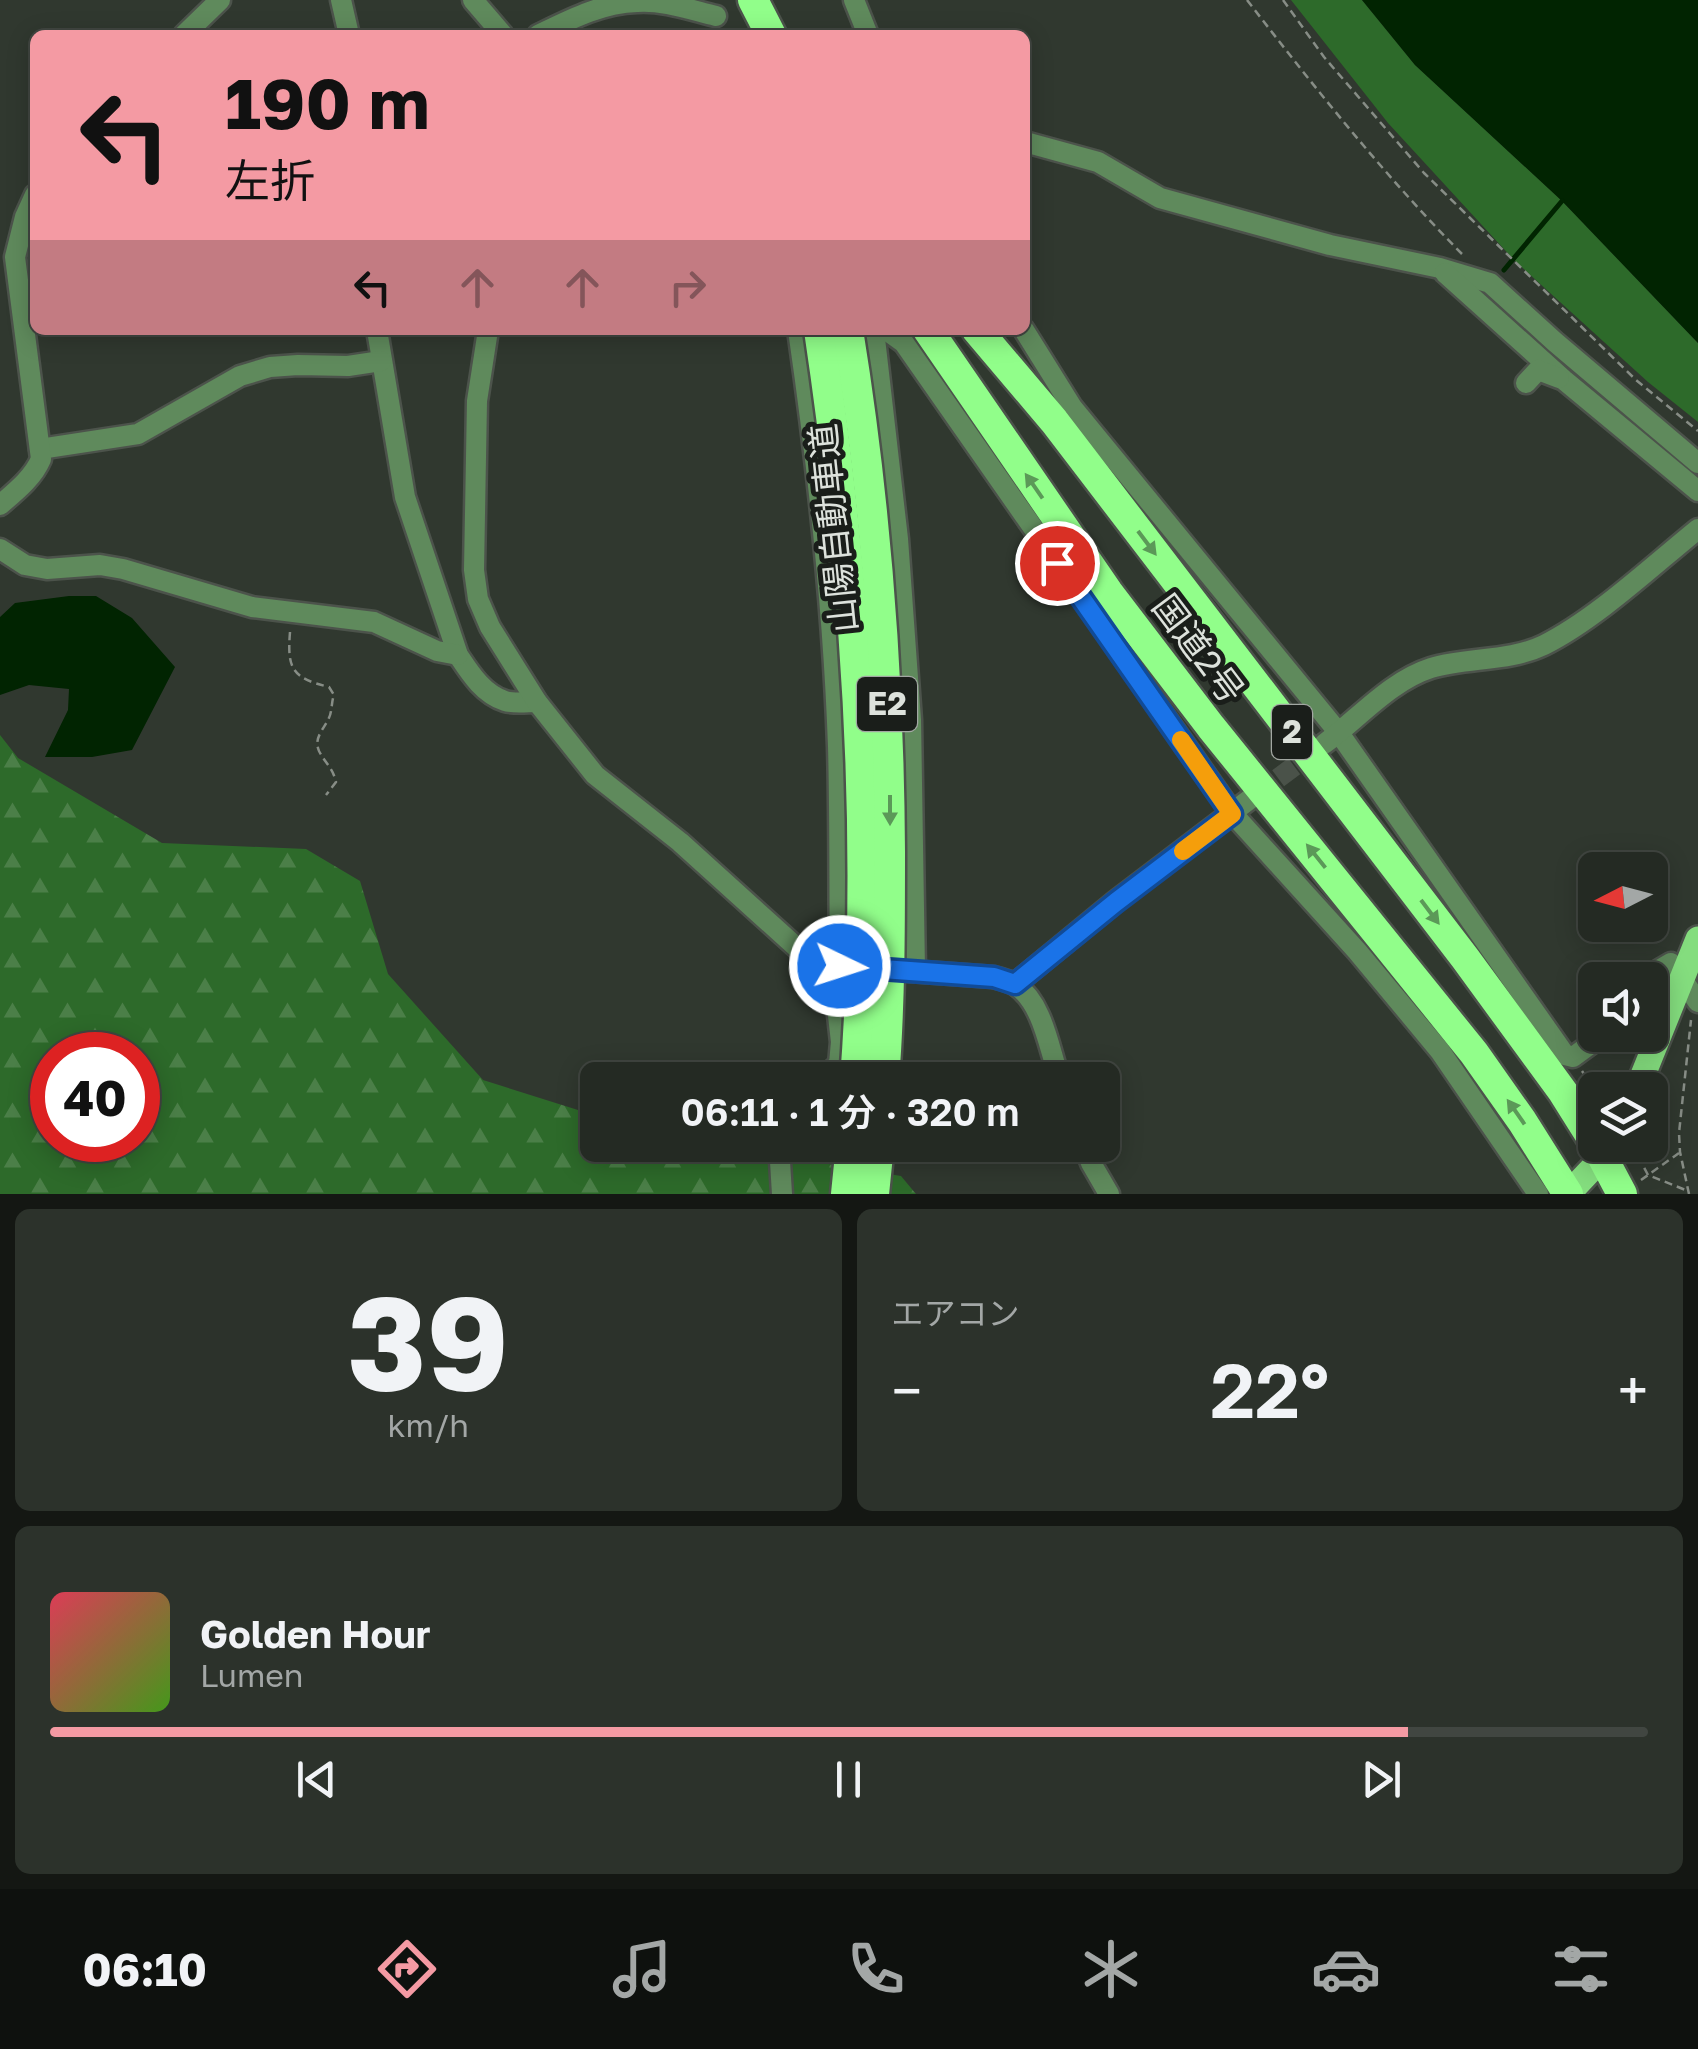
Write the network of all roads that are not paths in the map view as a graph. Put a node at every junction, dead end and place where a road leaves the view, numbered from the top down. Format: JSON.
{"nodes":[{"id":1,"x":220,"y":0,"type":"edge"},
{"id":2,"x":341,"y":0,"type":"edge"},
{"id":3,"x":473,"y":0,"type":"edge"},
{"id":4,"x":751,"y":0,"type":"edge"},
{"id":5,"x":778,"y":0,"type":"edge"},
{"id":6,"x":854,"y":0,"type":"edge"},
{"id":7,"x":713,"y":8,"type":"edge"},
{"id":8,"x":189,"y":30,"type":"edge"},
{"id":9,"x":348,"y":30,"type":"edge"},
{"id":10,"x":499,"y":30,"type":"edge"},
{"id":11,"x":548,"y":30,"type":"edge"},
{"id":12,"x":756,"y":30,"type":"edge"},
{"id":13,"x":768,"y":30,"type":"edge"},
{"id":14,"x":786,"y":30,"type":"edge"},
{"id":15,"x":866,"y":30,"type":"edge"},
{"id":16,"x":1030,"y":143,"type":"edge"},
{"id":17,"x":30,"y":206,"type":"edge"},
{"id":18,"x":1440,"y":268,"type":"junction"},
{"id":19,"x":378,"y":335,"type":"edge"},
{"id":20,"x":487,"y":335,"type":"edge"},
{"id":21,"x":799,"y":335,"type":"edge"},
{"id":22,"x":820,"y":335,"type":"edge"},
{"id":23,"x":849,"y":335,"type":"edge"},
{"id":24,"x":875,"y":335,"type":"edge"},
{"id":25,"x":893,"y":335,"type":"edge"},
{"id":26,"x":931,"y":335,"type":"edge"},
{"id":27,"x":981,"y":335,"type":"edge"},
{"id":28,"x":1027,"y":335,"type":"edge"},
{"id":29,"x":381,"y":361,"type":"junction"},
{"id":30,"x":1564,"y":380,"type":"junction"},
{"id":31,"x":1526,"y":383,"type":"dead end"},
{"id":32,"x":1642,"y":415,"type":"junction"},
{"id":33,"x":40,"y":449,"type":"junction"},
{"id":34,"x":1698,"y":463,"type":"edge"},
{"id":35,"x":1698,"y":491,"type":"edge"},
{"id":36,"x":0,"y":505,"type":"edge"},
{"id":37,"x":1698,"y":529,"type":"edge"},
{"id":38,"x":0,"y":549,"type":"edge"},
{"id":39,"x":458,"y":655,"type":"junction"},
{"id":40,"x":538,"y":702,"type":"junction"},
{"id":41,"x":1332,"y":738,"type":"junction"},
{"id":42,"x":1250,"y":800,"type":"tunnel mouth"},
{"id":43,"x":1232,"y":814,"type":"junction"},
{"id":44,"x":1698,"y":939,"type":"edge"},
{"id":45,"x":1668,"y":965,"type":"edge"},
{"id":46,"x":840,"y":966,"type":"junction"},
{"id":47,"x":914,"y":971,"type":"junction"},
{"id":48,"x":1015,"y":984,"type":"junction"},
{"id":49,"x":1691,"y":994,"type":"edge"},
{"id":50,"x":1580,"y":1052,"type":"edge"},
{"id":51,"x":839,"y":1062,"type":"edge"},
{"id":52,"x":857,"y":1062,"type":"edge"},
{"id":53,"x":885,"y":1062,"type":"edge"},
{"id":54,"x":1054,"y":1062,"type":"edge"},
{"id":55,"x":1646,"y":1072,"type":"edge"},
{"id":56,"x":1578,"y":1115,"type":"edge"},
{"id":57,"x":780,"y":1162,"type":"edge"},
{"id":58,"x":1091,"y":1162,"type":"edge"},
{"id":59,"x":1591,"y":1162,"type":"edge"},
{"id":60,"x":1612,"y":1162,"type":"edge"},
{"id":61,"x":1631,"y":1187,"type":"edge"},
{"id":62,"x":782,"y":1194,"type":"edge"},
{"id":63,"x":1109,"y":1194,"type":"edge"},
{"id":64,"x":1538,"y":1194,"type":"edge"},
{"id":65,"x":1568,"y":1194,"type":"edge"}],
"edges":[{"from":1,"to":8,"type":"street"},
{"from":2,"to":9,"type":"street"},
{"from":3,"to":10,"type":"street"},
{"from":4,"to":12,"type":"highway"},
{"from":4,"to":13,"type":"highway"},
{"from":5,"to":14,"type":"highway"},
{"from":6,"to":15,"type":"street"},
{"from":7,"to":11,"type":"street"},
{"from":16,"to":18,"type":"street"},
{"from":17,"to":33,"type":"street"},
{"from":18,"to":30,"type":"street"},
{"from":18,"to":32,"type":"street"},
{"from":19,"to":29,"type":"street"},
{"from":20,"to":40,"type":"street"},
{"from":21,"to":46,"type":"street"},
{"from":22,"to":52,"type":"highway","name":"山陽自動車道","number":"E2","bridge":true},
{"from":23,"to":53,"type":"highway","name":"山陽自動車道","number":"E2","one_way":true,"bridge":true},
{"from":24,"to":47,"type":"street"},
{"from":25,"to":43,"type":"street"},
{"from":65,"to":26,"type":"highway","name":"国道2号","number":"2","one_way":true},
{"from":27,"to":56,"type":"highway","name":"国道2号","number":"2","one_way":true},
{"from":28,"to":41,"type":"street"},
{"from":29,"to":33,"type":"street"},
{"from":29,"to":39,"type":"street"},
{"from":30,"to":31,"type":"street"},
{"from":30,"to":32,"type":"street"},
{"from":30,"to":35,"type":"street"},
{"from":32,"to":34,"type":"street"},
{"from":33,"to":36,"type":"street"},
{"from":37,"to":41,"type":"street"},
{"from":38,"to":39,"type":"street"},
{"from":39,"to":40,"type":"street"},
{"from":40,"to":46,"type":"street"},
{"from":41,"to":50,"type":"street"},
{"from":42,"to":43,"type":"street"},
{"from":43,"to":48,"type":"street"},
{"from":43,"to":64,"type":"street"},
{"from":44,"to":49,"type":"main road"},
{"from":45,"to":49,"type":"street"},
{"from":46,"to":47,"type":"street"},
{"from":46,"to":51,"type":"street"},
{"from":47,"to":48,"type":"street"},
{"from":48,"to":54,"type":"street"},
{"from":49,"to":55,"type":"main road"},
{"from":57,"to":62,"type":"street"},
{"from":58,"to":63,"type":"street"},
{"from":59,"to":65,"type":"main road"},
{"from":60,"to":61,"type":"highway","name":"国道2号","number":"2"}]}
